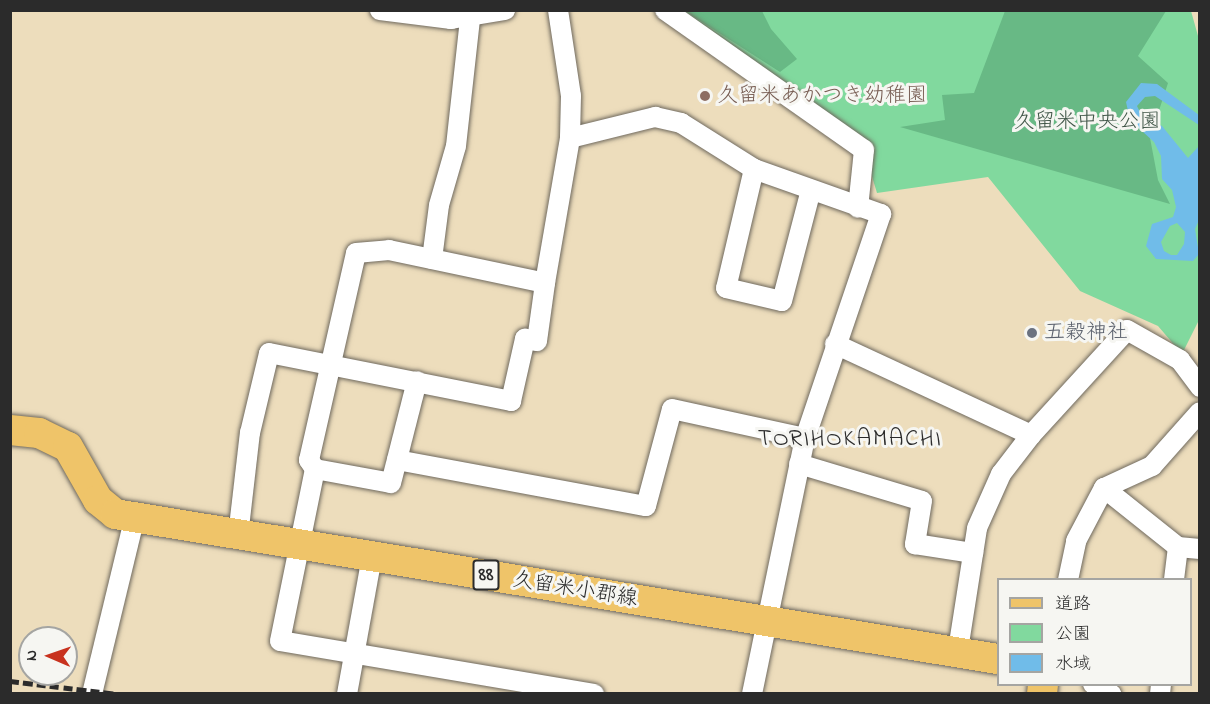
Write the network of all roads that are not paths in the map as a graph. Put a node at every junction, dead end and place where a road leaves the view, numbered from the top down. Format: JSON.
{"nodes":[{"id":1,"x":380,"y":10,"type":"edge"},
{"id":2,"x":505,"y":10,"type":"edge"},
{"id":3,"x":558,"y":10,"type":"edge"},
{"id":4,"x":665,"y":10,"type":"edge"},
{"id":5,"x":470,"y":19,"type":"junction"},
{"id":6,"x":570,"y":138,"type":"junction"},
{"id":7,"x":754,"y":169,"type":"junction"},
{"id":8,"x":811,"y":190,"type":"junction"},
{"id":9,"x":858,"y":208,"type":"junction"},
{"id":10,"x":432,"y":258,"type":"junction"},
{"id":11,"x":545,"y":283,"type":"junction"},
{"id":12,"x":835,"y":344,"type":"junction"},
{"id":13,"x":330,"y":365,"type":"junction"},
{"id":14,"x":417,"y":381,"type":"junction"},
{"id":15,"x":1200,"y":387,"type":"edge"},
{"id":16,"x":1200,"y":412,"type":"edge"},
{"id":17,"x":10,"y":430,"type":"edge"},
{"id":18,"x":1031,"y":435,"type":"junction"},
{"id":19,"x":805,"y":438,"type":"junction"},
{"id":20,"x":397,"y":459,"type":"junction"},
{"id":21,"x":800,"y":464,"type":"junction"},
{"id":22,"x":315,"y":469,"type":"junction"},
{"id":23,"x":1104,"y":488,"type":"junction"},
{"id":24,"x":135,"y":516,"type":"junction"},
{"id":25,"x":238,"y":536,"type":"junction"},
{"id":26,"x":302,"y":546,"type":"junction"},
{"id":27,"x":1178,"y":547,"type":"junction"},
{"id":28,"x":1200,"y":549,"type":"edge"},
{"id":29,"x":973,"y":553,"type":"junction"},
{"id":30,"x":372,"y":557,"type":"junction"},
{"id":31,"x":1068,"y":578,"type":"edge"},
{"id":32,"x":1174,"y":578,"type":"edge"},
{"id":33,"x":766,"y":620,"type":"junction"},
{"id":34,"x":958,"y":650,"type":"junction"},
{"id":35,"x":354,"y":654,"type":"junction"},
{"id":36,"x":997,"y":659,"type":"edge"},
{"id":37,"x":1097,"y":686,"type":"edge"},
{"id":38,"x":92,"y":693,"type":"edge"},
{"id":39,"x":347,"y":693,"type":"edge"},
{"id":40,"x":594,"y":693,"type":"edge"},
{"id":41,"x":752,"y":693,"type":"edge"},
{"id":42,"x":1111,"y":693,"type":"edge"}],
"edges":[{"from":1,"to":5,"type":"street"},
{"from":2,"to":5,"type":"street"},
{"from":3,"to":6,"type":"street"},
{"from":4,"to":9,"type":"street"},
{"from":5,"to":10,"type":"street"},
{"from":6,"to":7,"type":"street"},
{"from":6,"to":11,"type":"street"},
{"from":7,"to":8,"type":"street"},
{"from":7,"to":8,"type":"street"},
{"from":8,"to":9,"type":"street"},
{"from":9,"to":12,"type":"street"},
{"from":10,"to":11,"type":"street"},
{"from":10,"to":13,"type":"street"},
{"from":11,"to":14,"type":"street"},
{"from":12,"to":18,"type":"street"},
{"from":12,"to":19,"type":"street"},
{"from":13,"to":14,"type":"street"},
{"from":13,"to":22,"type":"street"},
{"from":13,"to":25,"type":"street"},
{"from":14,"to":20,"type":"street"},
{"from":15,"to":18,"type":"street"},
{"from":16,"to":23,"type":"street"},
{"from":17,"to":24,"type":"main road","name":"久留米小郡線","number":"88"},
{"from":18,"to":29,"type":"street"},
{"from":19,"to":20,"type":"street"},
{"from":19,"to":21,"type":"street"},
{"from":20,"to":22,"type":"street"},
{"from":21,"to":29,"type":"street"},
{"from":21,"to":33,"type":"street"},
{"from":22,"to":26,"type":"street"},
{"from":23,"to":27,"type":"street"},
{"from":23,"to":31,"type":"street"},
{"from":24,"to":25,"type":"main road","name":"久留米小郡線","number":"88"},
{"from":24,"to":38,"type":"street"},
{"from":25,"to":26,"type":"main road","name":"久留米小郡線","number":"88"},
{"from":26,"to":30,"type":"main road","name":"久留米小郡線","number":"88"},
{"from":26,"to":35,"type":"street"},
{"from":27,"to":28,"type":"street"},
{"from":27,"to":32,"type":"street"},
{"from":29,"to":34,"type":"street"},
{"from":30,"to":33,"type":"main road","name":"久留米小郡線","number":"88"},
{"from":30,"to":35,"type":"street"},
{"from":33,"to":34,"type":"main road","name":"久留米小郡線","number":"88"},
{"from":33,"to":41,"type":"street"},
{"from":34,"to":36,"type":"main road","name":"久留米小郡線","number":"88"},
{"from":35,"to":39,"type":"street"},
{"from":35,"to":40,"type":"street"},
{"from":37,"to":42,"type":"street"}]}
